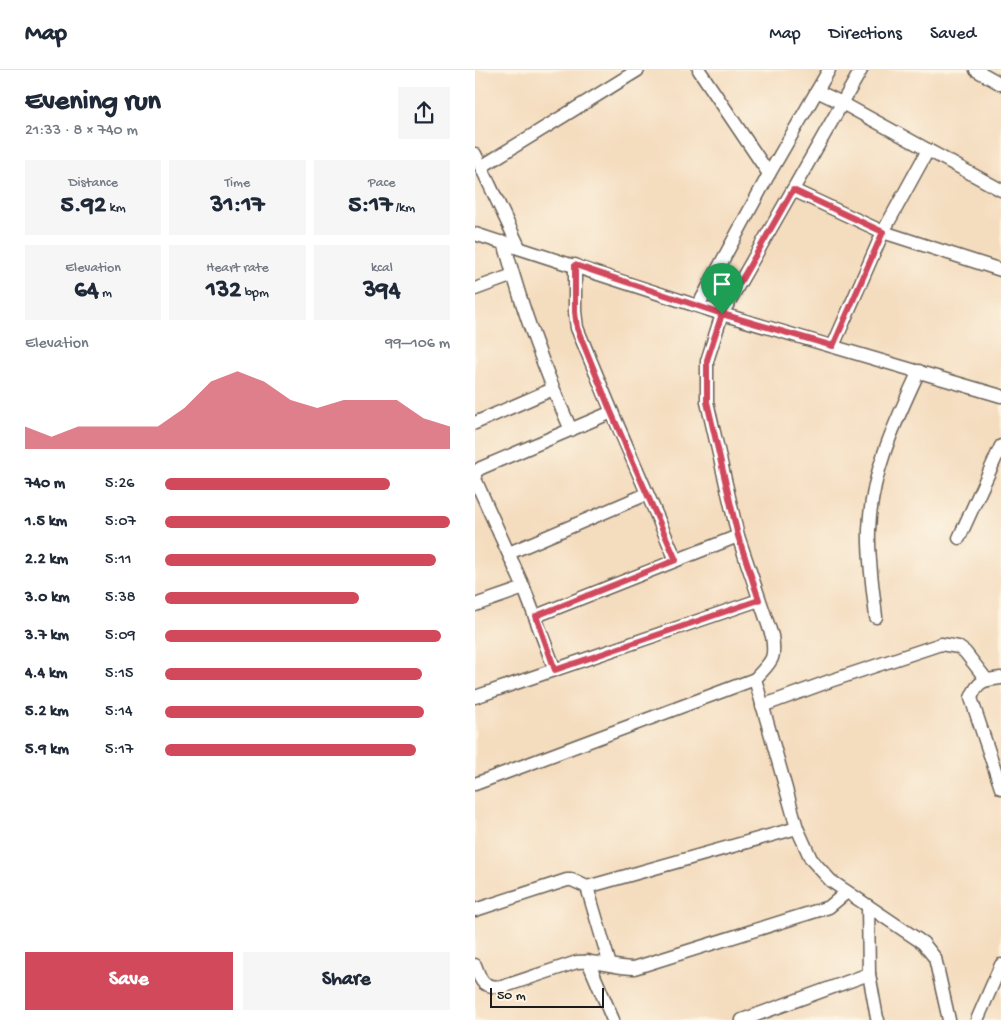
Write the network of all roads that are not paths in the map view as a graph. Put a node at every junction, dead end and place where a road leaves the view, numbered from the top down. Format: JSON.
{"nodes":[{"id":1,"x":638,"y":70,"type":"edge"},
{"id":2,"x":829,"y":70,"type":"edge"},
{"id":3,"x":861,"y":70,"type":"edge"},
{"id":4,"x":977,"y":70,"type":"edge"},
{"id":5,"x":703,"y":72,"type":"edge"},
{"id":6,"x":1001,"y":84,"type":"edge"},
{"id":7,"x":817,"y":91,"type":"junction"},
{"id":8,"x":842,"y":103,"type":"junction"},
{"id":9,"x":928,"y":150,"type":"junction"},
{"id":10,"x":475,"y":154,"type":"edge"},
{"id":11,"x":481,"y":167,"type":"junction"},
{"id":12,"x":769,"y":174,"type":"junction"},
{"id":13,"x":793,"y":190,"type":"junction"},
{"id":14,"x":1001,"y":190,"type":"edge"},
{"id":15,"x":883,"y":232,"type":"junction"},
{"id":16,"x":475,"y":234,"type":"edge"},
{"id":17,"x":504,"y":242,"type":"junction"},
{"id":18,"x":519,"y":247,"type":"junction"},
{"id":19,"x":575,"y":265,"type":"junction"},
{"id":20,"x":1001,"y":270,"type":"edge"},
{"id":21,"x":513,"y":275,"type":"junction"},
{"id":22,"x":475,"y":289,"type":"edge"},
{"id":23,"x":698,"y":306,"type":"junction"},
{"id":24,"x":722,"y":314,"type":"junction"},
{"id":25,"x":833,"y":346,"type":"junction"},
{"id":26,"x":919,"y":371,"type":"junction"},
{"id":27,"x":553,"y":389,"type":"junction"},
{"id":28,"x":1001,"y":396,"type":"edge"},
{"id":29,"x":611,"y":412,"type":"junction"},
{"id":30,"x":475,"y":423,"type":"edge"},
{"id":31,"x":571,"y":430,"type":"junction"},
{"id":32,"x":1001,"y":446,"type":"edge"},
{"id":33,"x":647,"y":494,"type":"junction"},
{"id":34,"x":738,"y":536,"type":"junction"},
{"id":35,"x":959,"y":538,"type":"dead end"},
{"id":36,"x":509,"y":553,"type":"junction"},
{"id":37,"x":676,"y":560,"type":"junction"},
{"id":38,"x":524,"y":588,"type":"junction"},
{"id":39,"x":759,"y":600,"type":"junction"},
{"id":40,"x":475,"y":605,"type":"edge"},
{"id":41,"x":536,"y":616,"type":"junction"},
{"id":42,"x":876,"y":618,"type":"dead end"},
{"id":43,"x":555,"y":670,"type":"junction"},
{"id":44,"x":1001,"y":678,"type":"edge"},
{"id":45,"x":755,"y":679,"type":"junction"},
{"id":46,"x":986,"y":680,"type":"junction"},
{"id":47,"x":475,"y":698,"type":"edge"},
{"id":48,"x":762,"y":706,"type":"junction"},
{"id":49,"x":475,"y":784,"type":"edge"},
{"id":50,"x":1001,"y":788,"type":"edge"},
{"id":51,"x":797,"y":828,"type":"junction"},
{"id":52,"x":587,"y":887,"type":"junction"},
{"id":53,"x":847,"y":892,"type":"junction"},
{"id":54,"x":868,"y":906,"type":"junction"},
{"id":55,"x":475,"y":910,"type":"edge"},
{"id":56,"x":588,"y":961,"type":"junction"},
{"id":57,"x":475,"y":964,"type":"edge"},
{"id":58,"x":610,"y":965,"type":"junction"},
{"id":59,"x":1001,"y":965,"type":"edge"},
{"id":60,"x":869,"y":974,"type":"junction"},
{"id":61,"x":613,"y":1020,"type":"edge"},
{"id":62,"x":743,"y":1020,"type":"edge"},
{"id":63,"x":878,"y":1020,"type":"edge"},
{"id":64,"x":949,"y":1020,"type":"edge"},
{"id":65,"x":977,"y":1020,"type":"edge"}],
"edges":[{"from":1,"to":11,"type":"street"},
{"from":2,"to":7,"type":"street"},
{"from":3,"to":8,"type":"street"},
{"from":4,"to":6,"type":"street"},
{"from":5,"to":12,"type":"street"},
{"from":7,"to":8,"type":"street"},
{"from":7,"to":12,"type":"street"},
{"from":8,"to":9,"type":"street"},
{"from":8,"to":13,"type":"street"},
{"from":9,"to":14,"type":"street"},
{"from":9,"to":15,"type":"street"},
{"from":10,"to":11,"type":"street"},
{"from":11,"to":18,"type":"street"},
{"from":12,"to":23,"type":"street"},
{"from":13,"to":15,"type":"street"},
{"from":13,"to":24,"type":"street"},
{"from":15,"to":20,"type":"street"},
{"from":15,"to":25,"type":"street"},
{"from":16,"to":17,"type":"street"},
{"from":17,"to":18,"type":"street"},
{"from":17,"to":21,"type":"street"},
{"from":18,"to":19,"type":"street"},
{"from":19,"to":23,"type":"street"},
{"from":19,"to":29,"type":"street"},
{"from":21,"to":22,"type":"street"},
{"from":21,"to":27,"type":"street"},
{"from":23,"to":24,"type":"street"},
{"from":24,"to":25,"type":"street"},
{"from":24,"to":34,"type":"street"},
{"from":25,"to":26,"type":"street"},
{"from":26,"to":28,"type":"street"},
{"from":26,"to":42,"type":"street"},
{"from":27,"to":30,"type":"street"},
{"from":27,"to":31,"type":"street"},
{"from":29,"to":31,"type":"street"},
{"from":29,"to":33,"type":"street"},
{"from":31,"to":36,"type":"street"},
{"from":32,"to":35,"type":"street"},
{"from":33,"to":36,"type":"street"},
{"from":33,"to":37,"type":"street"},
{"from":34,"to":37,"type":"street"},
{"from":34,"to":39,"type":"street"},
{"from":36,"to":38,"type":"street"},
{"from":37,"to":41,"type":"street"},
{"from":38,"to":40,"type":"street"},
{"from":38,"to":41,"type":"street"},
{"from":39,"to":43,"type":"street"},
{"from":39,"to":45,"type":"street"},
{"from":41,"to":43,"type":"street"},
{"from":43,"to":47,"type":"street"},
{"from":44,"to":46,"type":"street"},
{"from":45,"to":48,"type":"street"},
{"from":45,"to":49,"type":"street"},
{"from":46,"to":48,"type":"street"},
{"from":46,"to":50,"type":"street"},
{"from":48,"to":51,"type":"street"},
{"from":51,"to":52,"type":"street"},
{"from":51,"to":53,"type":"street"},
{"from":52,"to":55,"type":"street"},
{"from":52,"to":58,"type":"street"},
{"from":53,"to":54,"type":"street"},
{"from":53,"to":58,"type":"street"},
{"from":54,"to":60,"type":"street"},
{"from":54,"to":64,"type":"street"},
{"from":56,"to":57,"type":"street"},
{"from":56,"to":58,"type":"street"},
{"from":56,"to":61,"type":"street"},
{"from":59,"to":65,"type":"street"},
{"from":60,"to":62,"type":"street"},
{"from":60,"to":63,"type":"street"}]}
